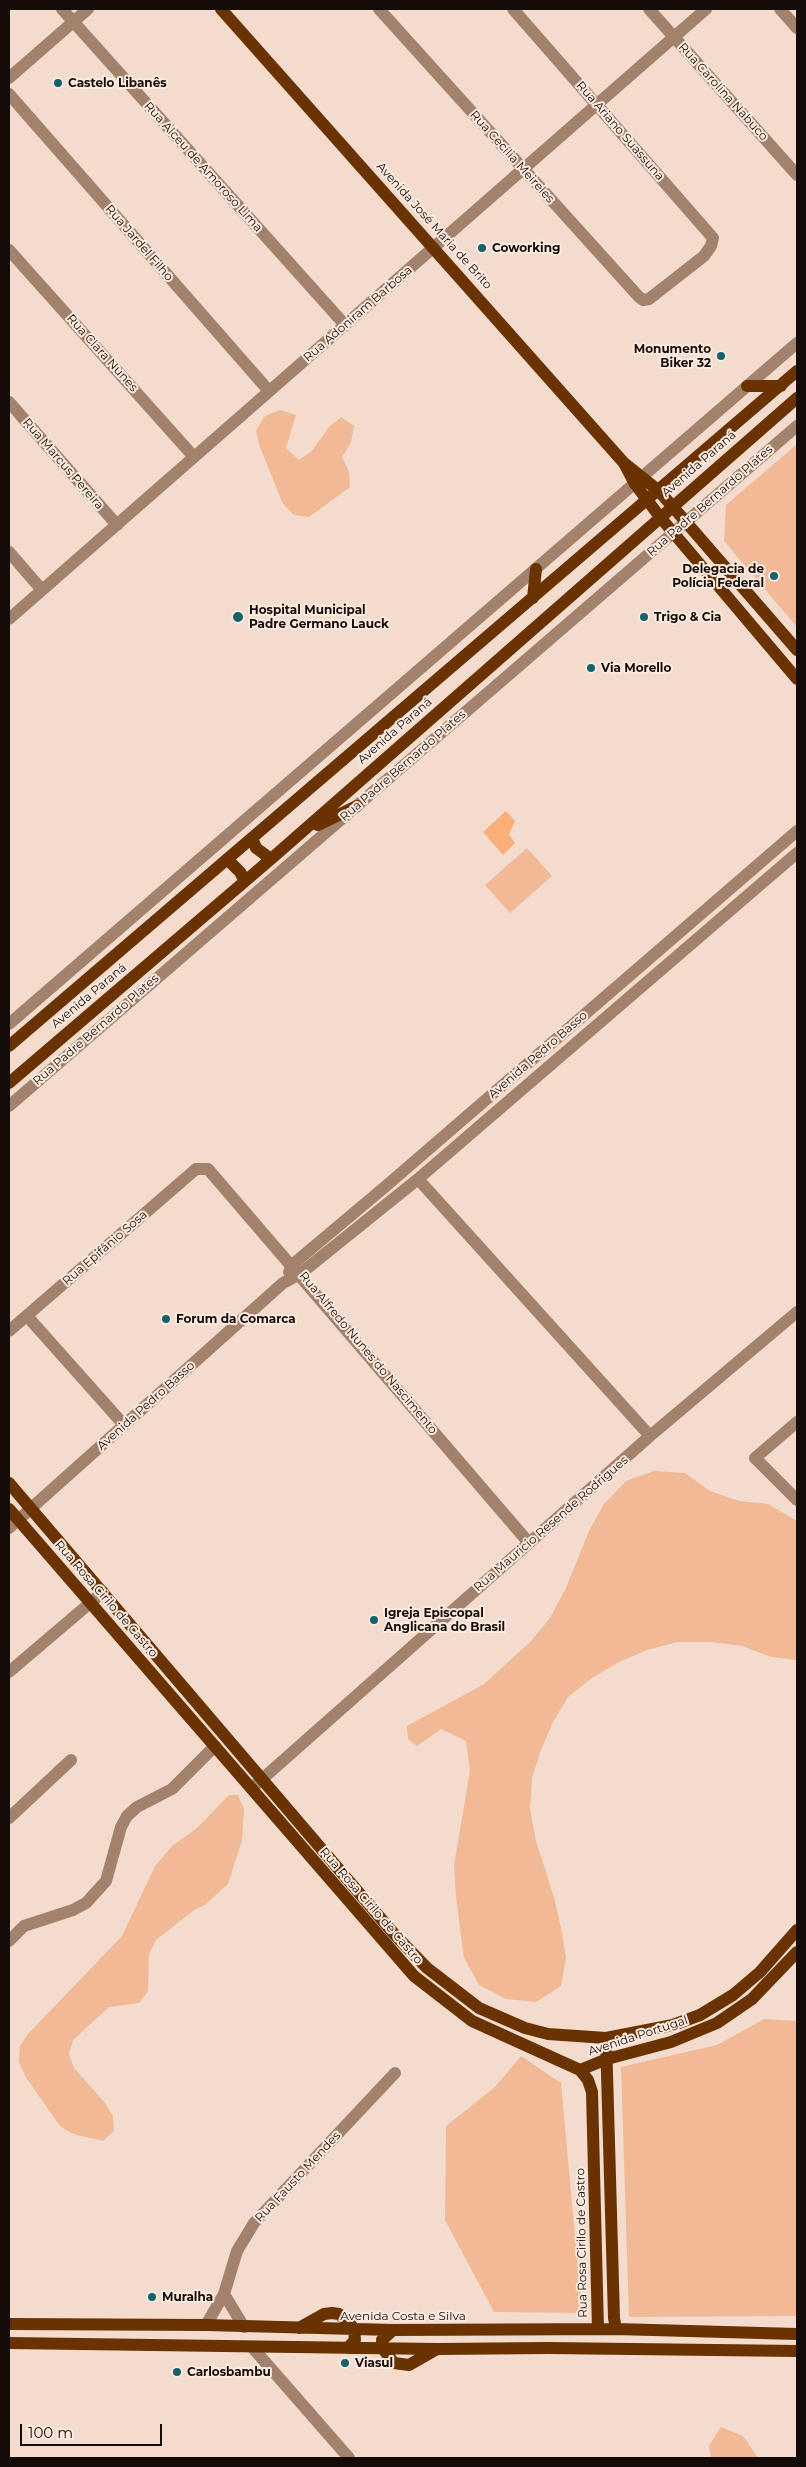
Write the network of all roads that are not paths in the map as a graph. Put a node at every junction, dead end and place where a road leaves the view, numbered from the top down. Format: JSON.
{"nodes":[{"id":1,"x":62,"y":9,"type":"edge"},
{"id":2,"x":88,"y":9,"type":"edge"},
{"id":3,"x":221,"y":9,"type":"edge"},
{"id":4,"x":379,"y":9,"type":"edge"},
{"id":5,"x":513,"y":9,"type":"edge"},
{"id":6,"x":649,"y":9,"type":"edge"},
{"id":7,"x":706,"y":9,"type":"edge"},
{"id":8,"x":780,"y":9,"type":"edge"},
{"id":9,"x":73,"y":21,"type":"junction"},
{"id":10,"x":797,"y":28,"type":"edge"},
{"id":11,"x":674,"y":37,"type":"junction"},
{"id":12,"x":9,"y":78,"type":"edge"},
{"id":13,"x":9,"y":94,"type":"edge"},
{"id":14,"x":597,"y":105,"type":"junction"},
{"id":15,"x":523,"y":171,"type":"junction"},
{"id":16,"x":797,"y":175,"type":"edge"},
{"id":17,"x":435,"y":248,"type":"junction"},
{"id":18,"x":9,"y":250,"type":"edge"},
{"id":19,"x":649,"y":299,"type":"joint"},
{"id":20,"x":344,"y":325,"type":"junction"},
{"id":21,"x":797,"y":343,"type":"edge"},
{"id":22,"x":797,"y":372,"type":"edge"},
{"id":23,"x":747,"y":386,"type":"junction"},
{"id":24,"x":781,"y":386,"type":"junction"},
{"id":25,"x":269,"y":391,"type":"junction"},
{"id":26,"x":797,"y":398,"type":"edge"},
{"id":27,"x":9,"y":402,"type":"edge"},
{"id":28,"x":797,"y":426,"type":"edge"},
{"id":29,"x":194,"y":457,"type":"junction"},
{"id":30,"x":639,"y":480,"type":"junction"},
{"id":31,"x":659,"y":491,"type":"junction"},
{"id":32,"x":647,"y":501,"type":"junction"},
{"id":33,"x":672,"y":506,"type":"junction"},
{"id":34,"x":660,"y":517,"type":"junction"},
{"id":35,"x":686,"y":522,"type":"junction"},
{"id":36,"x":117,"y":525,"type":"junction"},
{"id":37,"x":674,"y":533,"type":"junction"},
{"id":38,"x":9,"y":552,"type":"edge"},
{"id":39,"x":536,"y":569,"type":"junction"},
{"id":40,"x":42,"y":590,"type":"junction"},
{"id":41,"x":533,"y":598,"type":"junction"},
{"id":42,"x":9,"y":620,"type":"edge"},
{"id":43,"x":785,"y":635,"type":"junction"},
{"id":44,"x":768,"y":645,"type":"junction"},
{"id":45,"x":797,"y":650,"type":"edge"},
{"id":46,"x":797,"y":679,"type":"edge"},
{"id":47,"x":357,"y":806,"type":"junction"},
{"id":48,"x":797,"y":830,"type":"edge"},
{"id":49,"x":298,"y":835,"type":"junction"},
{"id":50,"x":252,"y":838,"type":"junction"},
{"id":51,"x":797,"y":853,"type":"edge"},
{"id":52,"x":227,"y":859,"type":"junction"},
{"id":53,"x":271,"y":859,"type":"junction"},
{"id":54,"x":245,"y":881,"type":"junction"},
{"id":55,"x":9,"y":1024,"type":"edge"},
{"id":56,"x":9,"y":1046,"type":"edge"},
{"id":57,"x":9,"y":1083,"type":"edge"},
{"id":58,"x":9,"y":1106,"type":"edge"},
{"id":59,"x":203,"y":1168,"type":"joint"},
{"id":60,"x":418,"y":1179,"type":"junction"},
{"id":61,"x":296,"y":1269,"type":"junction"},
{"id":62,"x":797,"y":1312,"type":"edge"},
{"id":63,"x":27,"y":1316,"type":"junction"},
{"id":64,"x":9,"y":1332,"type":"edge"},
{"id":65,"x":797,"y":1422,"type":"edge"},
{"id":66,"x":124,"y":1425,"type":"junction"},
{"id":67,"x":650,"y":1436,"type":"junction"},
{"id":68,"x":9,"y":1483,"type":"edge"},
{"id":69,"x":797,"y":1500,"type":"edge"},
{"id":70,"x":9,"y":1509,"type":"edge"},
{"id":71,"x":32,"y":1509,"type":"junction"},
{"id":72,"x":13,"y":1524,"type":"edge"},
{"id":73,"x":529,"y":1543,"type":"junction"},
{"id":74,"x":103,"y":1592,"type":"junction"},
{"id":75,"x":90,"y":1602,"type":"junction"},
{"id":76,"x":125,"y":1618,"type":"junction"},
{"id":77,"x":113,"y":1628,"type":"junction"},
{"id":78,"x":9,"y":1672,"type":"edge"},
{"id":79,"x":215,"y":1746,"type":"junction"},
{"id":80,"x":71,"y":1760,"type":"dead end"},
{"id":81,"x":263,"y":1779,"type":"junction"},
{"id":82,"x":252,"y":1788,"type":"junction"},
{"id":83,"x":9,"y":1818,"type":"edge"},
{"id":84,"x":797,"y":1930,"type":"edge"},
{"id":85,"x":395,"y":1935,"type":"junction"},
{"id":86,"x":9,"y":1941,"type":"edge"},
{"id":87,"x":384,"y":1944,"type":"junction"},
{"id":88,"x":796,"y":1955,"type":"edge"},
{"id":89,"x":479,"y":2008,"type":"junction"},
{"id":90,"x":472,"y":2021,"type":"junction"},
{"id":91,"x":606,"y":2038,"type":"junction"},
{"id":92,"x":607,"y":2059,"type":"junction"},
{"id":93,"x":580,"y":2070,"type":"junction"},
{"id":94,"x":395,"y":2073,"type":"dead end"},
{"id":95,"x":224,"y":2294,"type":"junction"},
{"id":96,"x":9,"y":2324,"type":"edge"},
{"id":97,"x":206,"y":2325,"type":"junction"},
{"id":98,"x":244,"y":2327,"type":"junction"},
{"id":99,"x":598,"y":2329,"type":"junction"},
{"id":100,"x":616,"y":2329,"type":"junction"},
{"id":101,"x":354,"y":2330,"type":"junction"},
{"id":102,"x":394,"y":2330,"type":"junction"},
{"id":103,"x":797,"y":2334,"type":"edge"},
{"id":104,"x":9,"y":2343,"type":"edge"},
{"id":105,"x":252,"y":2347,"type":"junction"},
{"id":106,"x":348,"y":2348,"type":"junction"},
{"id":107,"x":383,"y":2349,"type":"junction"},
{"id":108,"x":797,"y":2351,"type":"edge"},
{"id":109,"x":349,"y":2458,"type":"edge"}],
"edges":[{"from":1,"to":9,"type":"street","name":"Rua Alceu de Amoroso Lima"},
{"from":2,"to":9,"type":"street"},
{"from":3,"to":17,"type":"main road","name":"Avenida José Maria de Brito"},
{"from":4,"to":15,"type":"street","name":"Rua Cecília Meireles"},
{"from":5,"to":14,"type":"street","name":"Rua Ariano Suassuna"},
{"from":6,"to":11,"type":"street","name":"Rua Carolina Nabuco"},
{"from":7,"to":11,"type":"street","name":"Rua Adoniram Barbosa"},
{"from":8,"to":10,"type":"street"},
{"from":9,"to":12,"type":"street"},
{"from":9,"to":20,"type":"street","name":"Rua Alceu de Amoroso Lima"},
{"from":11,"to":14,"type":"street","name":"Rua Adoniram Barbosa"},
{"from":11,"to":16,"type":"street","name":"Rua Carolina Nabuco"},
{"from":13,"to":25,"type":"street","name":"Rua Jardel Filho"},
{"from":14,"to":15,"type":"street","name":"Rua Adoniram Barbosa"},
{"from":14,"to":19,"type":"street","name":"Rua Ariano Suassuna"},
{"from":15,"to":17,"type":"street","name":"Rua Adoniram Barbosa"},
{"from":15,"to":19,"type":"street","name":"Rua Cecília Meireles"},
{"from":17,"to":20,"type":"street","name":"Rua Adoniram Barbosa"},
{"from":17,"to":30,"type":"main road","name":"Avenida José Maria de Brito"},
{"from":18,"to":29,"type":"street","name":"Rua Clara Nunes"},
{"from":20,"to":25,"type":"street","name":"Rua Adoniram Barbosa"},
{"from":21,"to":23,"type":"street"},
{"from":22,"to":24,"type":"main road","name":"Avenida Paraná"},
{"from":23,"to":24,"type":"main road"},
{"from":23,"to":30,"type":"street"},
{"from":24,"to":31,"type":"main road","name":"Avenida Paraná"},
{"from":25,"to":29,"type":"street","name":"Rua Adoniram Barbosa"},
{"from":26,"to":33,"type":"main road","name":"Avenida Paraná"},
{"from":27,"to":36,"type":"street","name":"Rua Marcus Pereira"},
{"from":28,"to":35,"type":"street","name":"Rua Padre Bernardo Plates"},
{"from":29,"to":36,"type":"street","name":"Rua Adoniram Barbosa"},
{"from":30,"to":31,"type":"main road","name":"Avenida José Maria de Brito"},
{"from":30,"to":32,"type":"main road","name":"Avenida José Maria de Brito"},
{"from":30,"to":39,"type":"street"},
{"from":31,"to":32,"type":"main road","name":"Avenida Paraná"},
{"from":31,"to":33,"type":"main road","name":"Avenida José Maria de Brito"},
{"from":32,"to":34,"type":"main road","name":"Avenida José Maria de Brito"},
{"from":32,"to":41,"type":"main road","name":"Avenida Paraná"},
{"from":33,"to":34,"type":"main road","name":"Avenida Paraná"},
{"from":33,"to":35,"type":"main road","name":"Avenida José Maria de Brito"},
{"from":34,"to":37,"type":"main road","name":"Avenida José Maria de Brito"},
{"from":34,"to":49,"type":"main road","name":"Avenida Paraná"},
{"from":35,"to":37,"type":"street","name":"Rua Padre Bernardo Plates"},
{"from":35,"to":43,"type":"main road","name":"Avenida José Maria de Brito"},
{"from":36,"to":40,"type":"street","name":"Rua Adoniram Barbosa"},
{"from":37,"to":44,"type":"main road","name":"Avenida José Maria de Brito"},
{"from":37,"to":47,"type":"street","name":"Rua Padre Bernardo Plates"},
{"from":38,"to":40,"type":"street"},
{"from":39,"to":41,"type":"main road"},
{"from":39,"to":55,"type":"street"},
{"from":40,"to":42,"type":"street","name":"Rua Adoniram Barbosa"},
{"from":41,"to":50,"type":"main road","name":"Avenida Paraná"},
{"from":43,"to":44,"type":"main road"},
{"from":43,"to":45,"type":"main road","name":"Avenida José Maria de Brito"},
{"from":44,"to":46,"type":"main road","name":"Avenida José Maria de Brito"},
{"from":47,"to":49,"type":"main road"},
{"from":47,"to":58,"type":"street","name":"Rua Padre Bernardo Plates"},
{"from":48,"to":61,"type":"street","name":"Avenida Pedro Basso"},
{"from":49,"to":53,"type":"main road","name":"Avenida Paraná"},
{"from":50,"to":52,"type":"main road","name":"Avenida Paraná"},
{"from":50,"to":53,"type":"main road"},
{"from":51,"to":60,"type":"street","name":"Avenida Pedro Basso"},
{"from":52,"to":54,"type":"main road"},
{"from":52,"to":56,"type":"main road","name":"Avenida Paraná"},
{"from":53,"to":54,"type":"main road","name":"Avenida Paraná"},
{"from":54,"to":57,"type":"main road","name":"Avenida Paraná"},
{"from":59,"to":61,"type":"street","name":"Rua Alfredo Nunes do Nascimento"},
{"from":59,"to":63,"type":"street","name":"Rua Epifânio Sosa"},
{"from":60,"to":61,"type":"street","name":"Avenida Pedro Basso"},
{"from":60,"to":67,"type":"street"},
{"from":61,"to":66,"type":"street","name":"Avenida Pedro Basso"},
{"from":61,"to":73,"type":"street","name":"Rua Alfredo Nunes do Nascimento"},
{"from":62,"to":67,"type":"street","name":"Rua Mauricio Resende Rodrigues"},
{"from":63,"to":64,"type":"street","name":"Rua Epifânio Sosa"},
{"from":63,"to":66,"type":"street"},
{"from":65,"to":69,"type":"street"},
{"from":66,"to":71,"type":"street","name":"Avenida Pedro Basso"},
{"from":67,"to":73,"type":"street","name":"Rua Mauricio Resende Rodrigues"},
{"from":68,"to":71,"type":"main road","name":"Avenida Portugal"},
{"from":70,"to":72,"type":"main road","name":"Rua Rosa Cirilo de Castro"},
{"from":71,"to":72,"type":"street","name":"Avenida Pedro Basso"},
{"from":71,"to":74,"type":"main road","name":"Avenida Portugal"},
{"from":72,"to":75,"type":"main road","name":"Rua Rosa Cirilo de Castro"},
{"from":73,"to":81,"type":"street","name":"Rua Mauricio Resende Rodrigues"},
{"from":74,"to":75,"type":"street"},
{"from":74,"to":76,"type":"main road","name":"Avenida Portugal"},
{"from":75,"to":77,"type":"main road","name":"Rua Rosa Cirilo de Castro"},
{"from":75,"to":78,"type":"street"},
{"from":76,"to":77,"type":"main road"},
{"from":76,"to":81,"type":"main road","name":"Avenida Portugal"},
{"from":77,"to":79,"type":"main road","name":"Rua Rosa Cirilo de Castro"},
{"from":79,"to":82,"type":"main road","name":"Rua Rosa Cirilo de Castro"},
{"from":79,"to":86,"type":"street"},
{"from":80,"to":83,"type":"street"},
{"from":81,"to":82,"type":"street","name":"Rua Mauricio Resende Rodrigues"},
{"from":81,"to":85,"type":"main road","name":"Avenida Portugal"},
{"from":82,"to":87,"type":"main road","name":"Rua Rosa Cirilo de Castro"},
{"from":84,"to":91,"type":"main road","name":"Avenida Portugal"},
{"from":85,"to":87,"type":"main road"},
{"from":85,"to":89,"type":"main road","name":"Avenida Portugal"},
{"from":87,"to":90,"type":"main road","name":"Rua Rosa Cirilo de Castro"},
{"from":88,"to":92,"type":"main road","name":"Avenida Portugal"},
{"from":89,"to":90,"type":"main road"},
{"from":89,"to":91,"type":"main road","name":"Avenida Portugal"},
{"from":90,"to":93,"type":"main road","name":"Rua Rosa Cirilo de Castro"},
{"from":91,"to":92,"type":"main road"},
{"from":92,"to":93,"type":"main road","name":"Avenida Portugal"},
{"from":92,"to":100,"type":"main road"},
{"from":93,"to":99,"type":"main road","name":"Rua Rosa Cirilo de Castro"},
{"from":94,"to":95,"type":"street","name":"Rua Fausto Mendes"},
{"from":95,"to":97,"type":"street","name":"Rua Fausto Mendes"},
{"from":95,"to":98,"type":"street"},
{"from":96,"to":97,"type":"main road"},
{"from":97,"to":98,"type":"main road"},
{"from":98,"to":101,"type":"main road"},
{"from":99,"to":100,"type":"main road","name":"Avenida Costa e Silva"},
{"from":99,"to":102,"type":"main road","name":"Avenida Costa e Silva"},
{"from":100,"to":103,"type":"main road","name":"Avenida Costa e Silva"},
{"from":101,"to":102,"type":"main road","name":"Avenida Costa e Silva"},
{"from":101,"to":106,"type":"main road"},
{"from":102,"to":107,"type":"main road"},
{"from":104,"to":105,"type":"main road"},
{"from":105,"to":106,"type":"main road"},
{"from":105,"to":109,"type":"street"},
{"from":106,"to":107,"type":"main road"},
{"from":107,"to":108,"type":"main road"}]}
